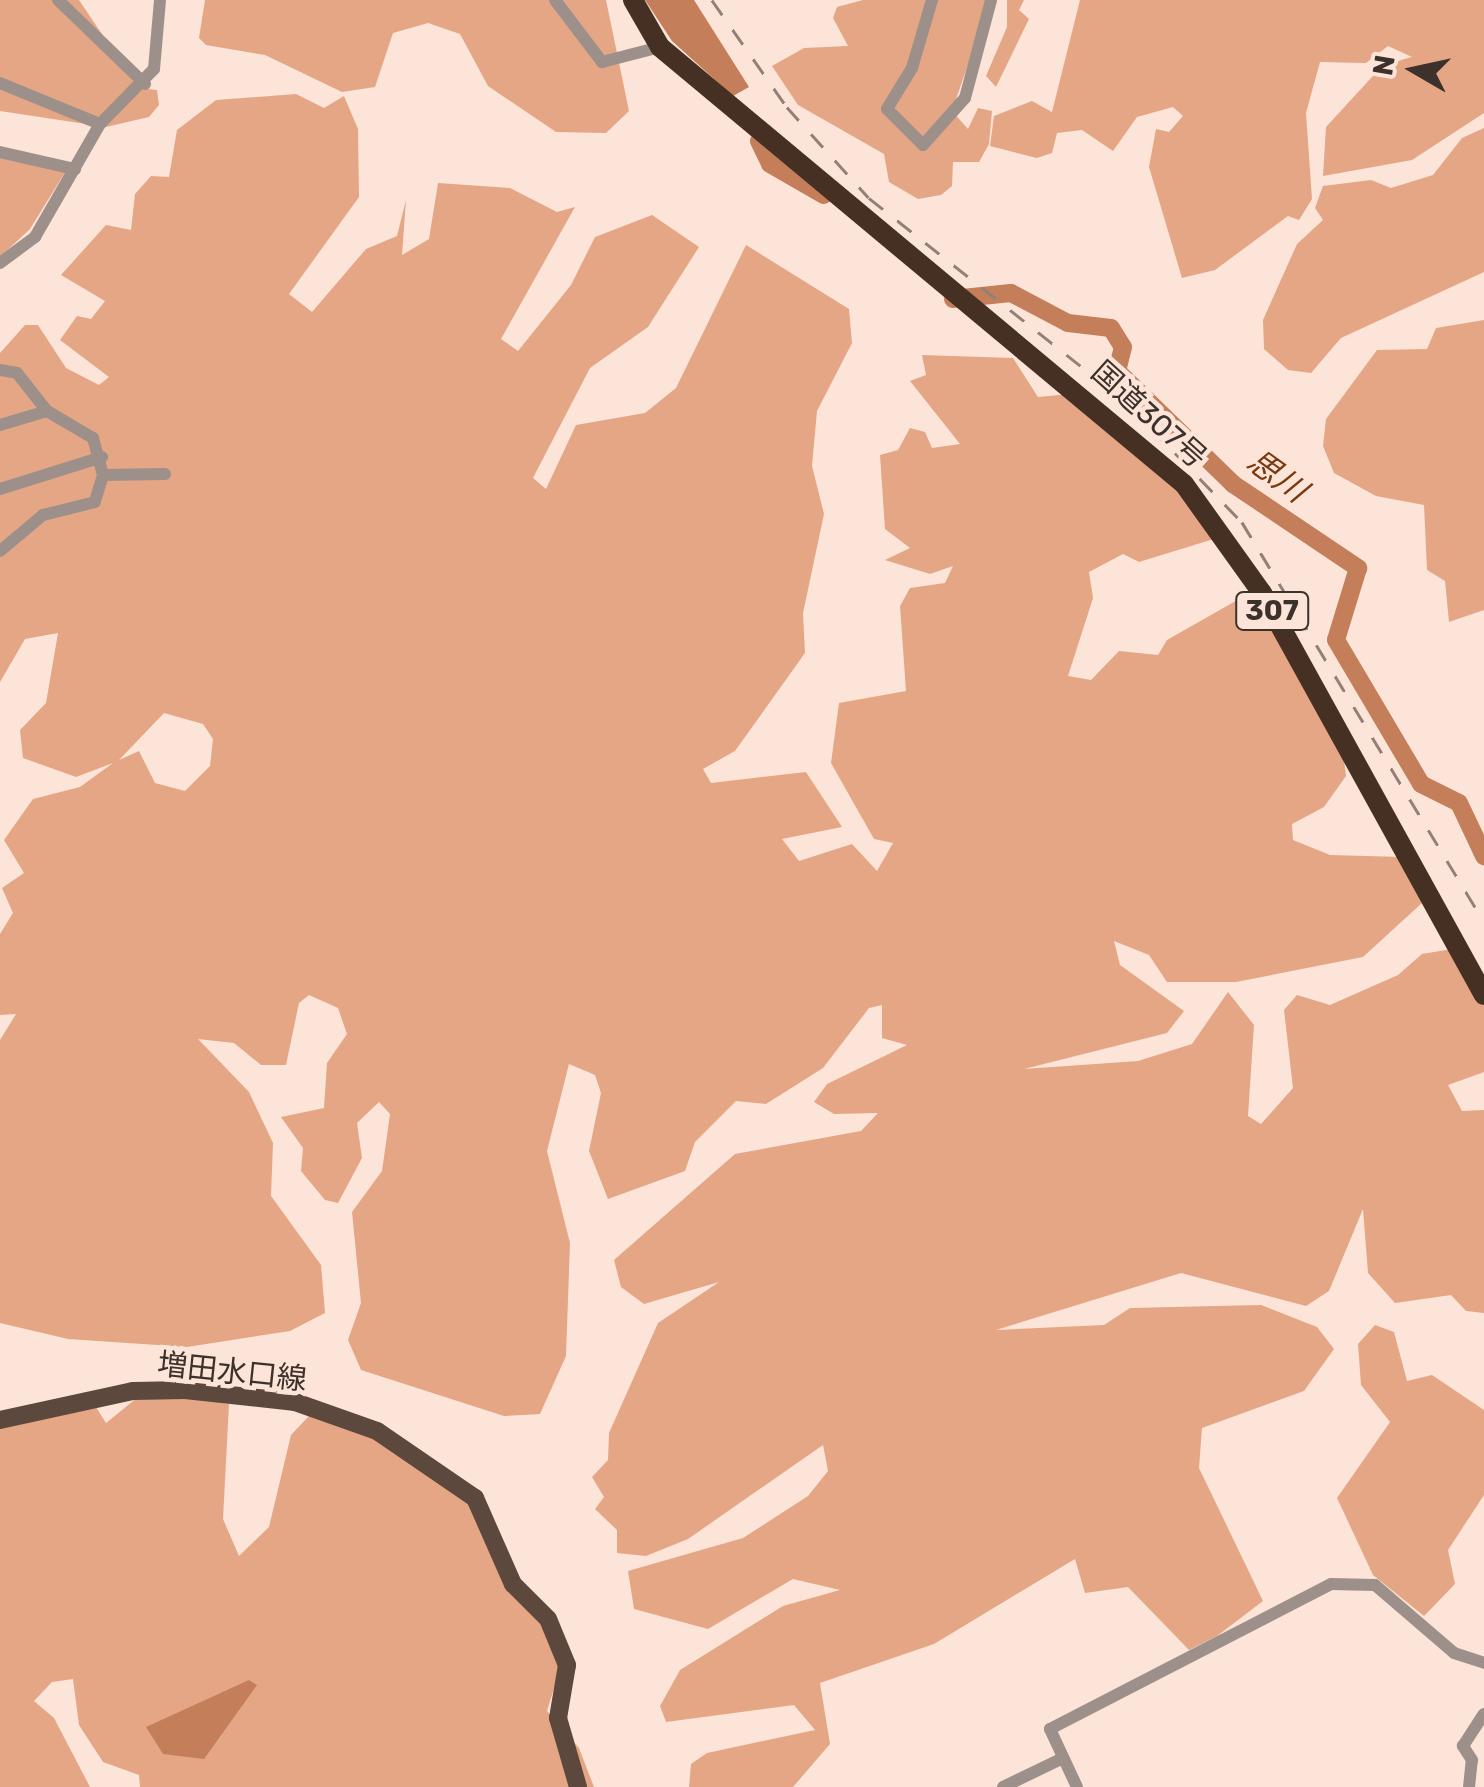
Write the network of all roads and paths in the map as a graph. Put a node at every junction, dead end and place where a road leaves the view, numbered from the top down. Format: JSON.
{"nodes":[{"id":1,"x":58,"y":0,"type":"edge"},
{"id":2,"x":160,"y":0,"type":"edge"},
{"id":3,"x":555,"y":0,"type":"edge"},
{"id":4,"x":633,"y":0,"type":"edge"},
{"id":5,"x":932,"y":0,"type":"edge"},
{"id":6,"x":992,"y":0,"type":"edge"},
{"id":7,"x":660,"y":47,"type":"junction"},
{"id":8,"x":0,"y":83,"type":"edge"},
{"id":9,"x":145,"y":84,"type":"junction"},
{"id":10,"x":100,"y":124,"type":"junction"},
{"id":11,"x":0,"y":152,"type":"edge"},
{"id":12,"x":76,"y":170,"type":"junction"},
{"id":13,"x":0,"y":263,"type":"edge"},
{"id":14,"x":0,"y":370,"type":"edge"},
{"id":15,"x":48,"y":411,"type":"junction"},
{"id":16,"x":0,"y":426,"type":"edge"},
{"id":17,"x":102,"y":458,"type":"junction"},
{"id":18,"x":165,"y":474,"type":"dead end"},
{"id":19,"x":103,"y":475,"type":"junction"},
{"id":20,"x":0,"y":489,"type":"edge"},
{"id":21,"x":0,"y":552,"type":"edge"},
{"id":22,"x":1484,"y":995,"type":"edge"},
{"id":23,"x":0,"y":1420,"type":"edge"},
{"id":24,"x":1484,"y":1662,"type":"edge"},
{"id":25,"x":1484,"y":1714,"type":"edge"},
{"id":26,"x":1064,"y":1758,"type":"junction"},
{"id":27,"x":578,"y":1787,"type":"edge"},
{"id":28,"x":1004,"y":1787,"type":"edge"},
{"id":29,"x":1077,"y":1787,"type":"edge"},
{"id":30,"x":1469,"y":1787,"type":"edge"}],
"edges":[{"from":1,"to":9,"type":"street"},
{"from":2,"to":9,"type":"street"},
{"from":3,"to":7,"type":"street"},
{"from":4,"to":7,"type":"highway","name":"国道307号","number":"307"},
{"from":5,"to":6,"type":"street"},
{"from":7,"to":22,"type":"highway","name":"国道307号","number":"307"},
{"from":8,"to":10,"type":"street"},
{"from":9,"to":10,"type":"street"},
{"from":10,"to":12,"type":"street"},
{"from":11,"to":12,"type":"street"},
{"from":12,"to":13,"type":"street"},
{"from":14,"to":15,"type":"street"},
{"from":15,"to":16,"type":"street"},
{"from":15,"to":17,"type":"street"},
{"from":17,"to":19,"type":"street"},
{"from":17,"to":20,"type":"street"},
{"from":18,"to":19,"type":"street"},
{"from":19,"to":21,"type":"street"},
{"from":23,"to":27,"type":"main road","name":"増田水口線"},
{"from":24,"to":26,"type":"street"},
{"from":25,"to":30,"type":"street"},
{"from":26,"to":28,"type":"street"},
{"from":26,"to":29,"type":"street"}]}
